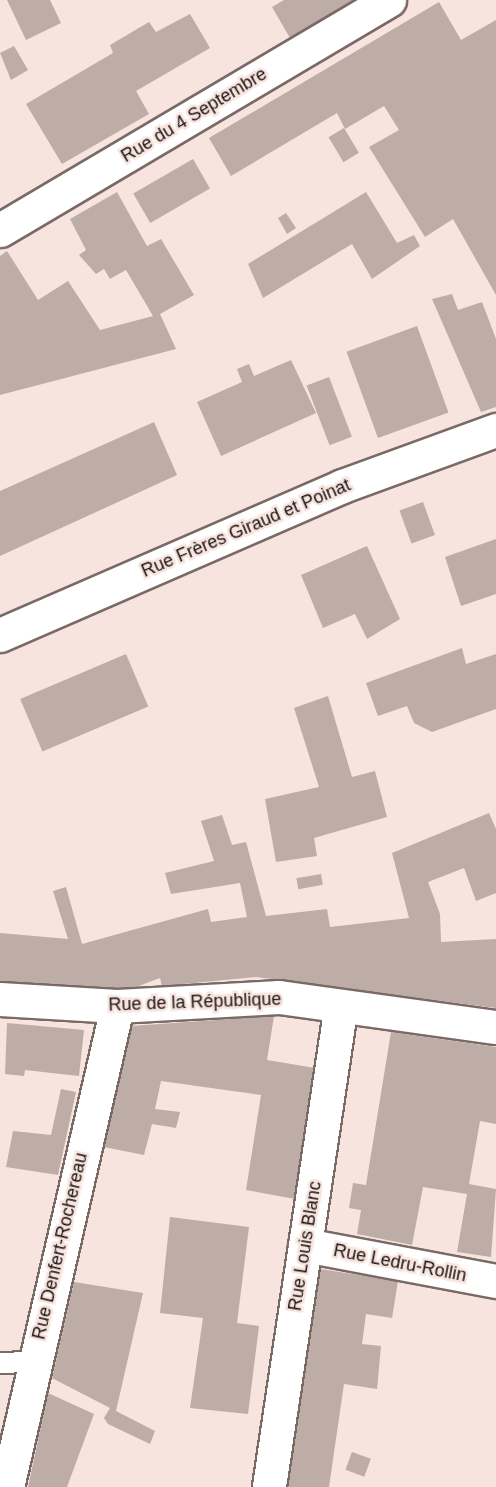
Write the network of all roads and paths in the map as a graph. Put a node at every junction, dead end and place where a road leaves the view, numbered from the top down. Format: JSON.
{"nodes":[{"id":1,"x":389,"y":0,"type":"edge"},
{"id":2,"x":0,"y":230,"type":"edge"},
{"id":3,"x":496,"y":430,"type":"edge"},
{"id":4,"x":0,"y":635,"type":"edge"},
{"id":5,"x":0,"y":999,"type":"edge"},
{"id":6,"x":117,"y":1006,"type":"junction"},
{"id":7,"x":341,"y":1007,"type":"junction"},
{"id":8,"x":496,"y":1027,"type":"edge"},
{"id":9,"x":305,"y":1245,"type":"junction"},
{"id":10,"x":496,"y":1281,"type":"edge"},
{"id":11,"x":33,"y":1362,"type":"junction"},
{"id":12,"x":0,"y":1363,"type":"edge"},
{"id":13,"x":269,"y":1486,"type":"edge"},
{"id":14,"x":7,"y":1487,"type":"edge"}],
"edges":[{"from":1,"to":2,"type":"street","name":"Rue du 4 Septembre"},
{"from":3,"to":4,"type":"street","name":"Rue Frères Giraud et Poinat"},
{"from":5,"to":6,"type":"street","name":"Rue de la République"},
{"from":6,"to":7,"type":"street","name":"Rue de la République"},
{"from":6,"to":11,"type":"street","name":"Rue Denfert-Rochereau"},
{"from":7,"to":8,"type":"street","name":"Rue de la République"},
{"from":7,"to":9,"type":"street","name":"Rue Louis Blanc"},
{"from":9,"to":10,"type":"street","name":"Rue Ledru-Rollin"},
{"from":9,"to":13,"type":"street","name":"Rue Louis Blanc"},
{"from":11,"to":12,"type":"lane"},
{"from":11,"to":14,"type":"street","name":"Rue Denfert-Rochereau"}]}
